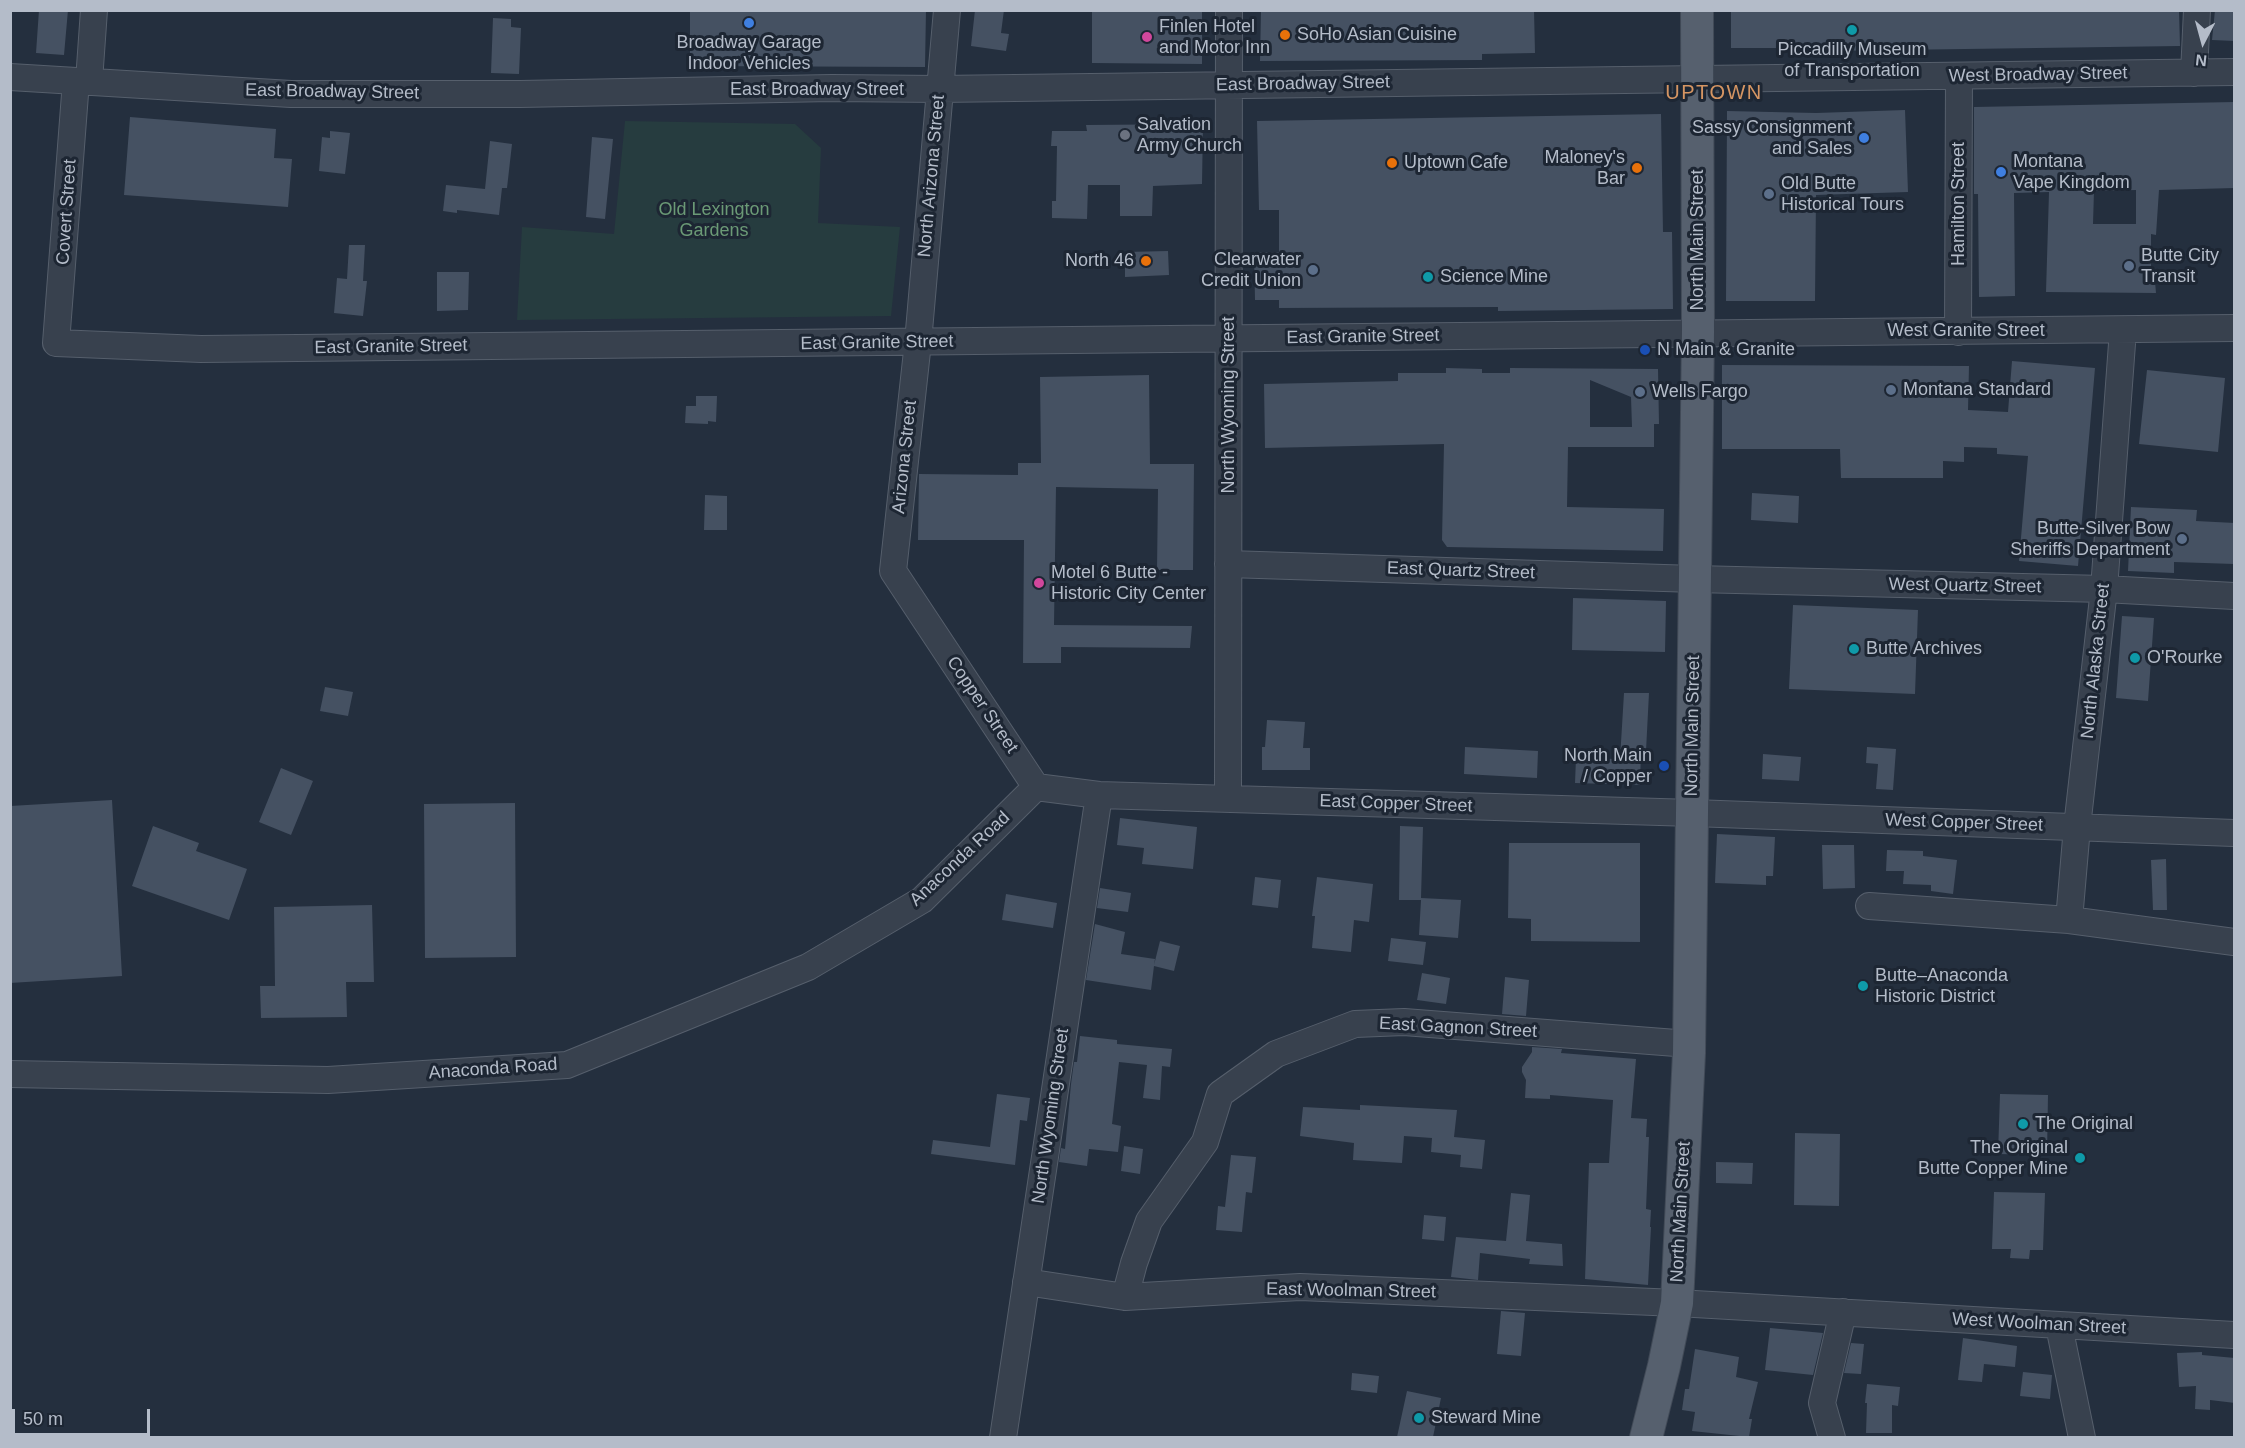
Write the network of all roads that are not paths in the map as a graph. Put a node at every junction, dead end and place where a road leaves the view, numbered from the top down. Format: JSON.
{"nodes":[{"id":1,"x":94,"y":10,"type":"edge"},
{"id":2,"x":948,"y":10,"type":"edge"},
{"id":3,"x":1229,"y":10,"type":"edge"},
{"id":4,"x":1697,"y":10,"type":"edge"},
{"id":5,"x":2197,"y":10,"type":"edge"},
{"id":6,"x":2235,"y":72,"type":"edge"},
{"id":7,"x":2194,"y":73,"type":"junction"},
{"id":8,"x":1959,"y":76,"type":"junction"},
{"id":9,"x":10,"y":77,"type":"edge"},
{"id":10,"x":1697,"y":79,"type":"junction"},
{"id":11,"x":82,"y":81,"type":"junction"},
{"id":12,"x":1230,"y":86,"type":"junction"},
{"id":13,"x":939,"y":90,"type":"junction"},
{"id":14,"x":2235,"y":328,"type":"edge"},
{"id":15,"x":2123,"y":330,"type":"junction"},
{"id":16,"x":1698,"y":332,"type":"junction"},
{"id":17,"x":1958,"y":332,"type":"junction"},
{"id":18,"x":1230,"y":339,"type":"junction"},
{"id":19,"x":918,"y":342,"type":"junction"},
{"id":20,"x":56,"y":343,"type":"joint"},
{"id":21,"x":1228,"y":564,"type":"junction"},
{"id":22,"x":893,"y":571,"type":"joint"},
{"id":23,"x":1695,"y":579,"type":"junction"},
{"id":24,"x":2104,"y":589,"type":"junction"},
{"id":25,"x":2235,"y":597,"type":"edge"},
{"id":26,"x":1036,"y":787,"type":"junction"},
{"id":27,"x":1099,"y":795,"type":"junction"},
{"id":28,"x":1228,"y":799,"type":"junction"},
{"id":29,"x":1692,"y":813,"type":"junction"},
{"id":30,"x":2077,"y":827,"type":"junction"},
{"id":31,"x":2235,"y":833,"type":"edge"},
{"id":32,"x":1869,"y":906,"type":"dead end"},
{"id":33,"x":2069,"y":920,"type":"junction"},
{"id":34,"x":2235,"y":942,"type":"edge"},
{"id":35,"x":1689,"y":1044,"type":"junction"},
{"id":36,"x":10,"y":1074,"type":"edge"},
{"id":37,"x":1026,"y":1282,"type":"junction"},
{"id":38,"x":1125,"y":1297,"type":"junction"},
{"id":39,"x":1677,"y":1303,"type":"junction"},
{"id":40,"x":1843,"y":1312,"type":"junction"},
{"id":41,"x":2059,"y":1326,"type":"junction"},
{"id":42,"x":2235,"y":1335,"type":"edge"},
{"id":43,"x":1003,"y":1437,"type":"edge"},
{"id":44,"x":1646,"y":1437,"type":"edge"},
{"id":45,"x":1832,"y":1437,"type":"edge"},
{"id":46,"x":2082,"y":1437,"type":"edge"}],
"edges":[{"from":1,"to":11,"type":"street","name":"Covert Street"},
{"from":2,"to":13,"type":"street","name":"North Arizona Street"},
{"from":3,"to":12,"type":"street","name":"North Wyoming Street"},
{"from":4,"to":10,"type":"main road","name":"North Main Street"},
{"from":5,"to":7,"type":"street"},
{"from":6,"to":7,"type":"street","name":"West Broadway Street"},
{"from":7,"to":8,"type":"street","name":"West Broadway Street"},
{"from":8,"to":10,"type":"street","name":"West Broadway Street"},
{"from":8,"to":17,"type":"street","name":"Hamilton Street"},
{"from":9,"to":11,"type":"street","name":"East Broadway Street"},
{"from":10,"to":12,"type":"street","name":"East Broadway Street"},
{"from":10,"to":16,"type":"main road","name":"North Main Street"},
{"from":11,"to":13,"type":"street","name":"East Broadway Street"},
{"from":11,"to":20,"type":"street","name":"Covert Street"},
{"from":12,"to":13,"type":"street","name":"East Broadway Street"},
{"from":12,"to":18,"type":"street","name":"North Wyoming Street"},
{"from":13,"to":19,"type":"street","name":"North Arizona Street"},
{"from":14,"to":15,"type":"street","name":"West Granite Street"},
{"from":15,"to":17,"type":"street","name":"West Granite Street"},
{"from":15,"to":24,"type":"street","name":"North Alaska Street"},
{"from":16,"to":17,"type":"street","name":"West Granite Street"},
{"from":16,"to":18,"type":"street","name":"East Granite Street"},
{"from":16,"to":23,"type":"main road","name":"North Main Street"},
{"from":18,"to":19,"type":"street","name":"East Granite Street"},
{"from":18,"to":21,"type":"street","name":"North Wyoming Street"},
{"from":19,"to":20,"type":"street","name":"East Granite Street"},
{"from":19,"to":22,"type":"street","name":"Arizona Street"},
{"from":21,"to":23,"type":"street","name":"East Quartz Street"},
{"from":21,"to":28,"type":"street","name":"North Wyoming Street"},
{"from":22,"to":26,"type":"street","name":"Copper Street"},
{"from":23,"to":24,"type":"street","name":"West Quartz Street"},
{"from":23,"to":29,"type":"main road","name":"North Main Street"},
{"from":24,"to":25,"type":"street","name":"West Quartz Street"},
{"from":24,"to":30,"type":"street","name":"North Alaska Street"},
{"from":26,"to":27,"type":"street"},
{"from":26,"to":36,"type":"street","name":"Anaconda Road"},
{"from":27,"to":28,"type":"street","name":"East Copper Street"},
{"from":27,"to":37,"type":"street","name":"North Wyoming Street"},
{"from":28,"to":29,"type":"street","name":"East Copper Street"},
{"from":29,"to":30,"type":"street","name":"West Copper Street"},
{"from":29,"to":35,"type":"main road","name":"North Main Street"},
{"from":30,"to":31,"type":"street","name":"West Copper Street"},
{"from":30,"to":33,"type":"street","name":"North Alaska Street"},
{"from":32,"to":33,"type":"street"},
{"from":33,"to":34,"type":"street"},
{"from":35,"to":38,"type":"street","name":"East Gagnon Street"},
{"from":35,"to":39,"type":"main road","name":"North Main Street"},
{"from":37,"to":38,"type":"street","name":"East Woolman Street"},
{"from":37,"to":43,"type":"street","name":"North Wyoming Street"},
{"from":38,"to":39,"type":"street","name":"East Woolman Street"},
{"from":39,"to":40,"type":"street","name":"West Woolman Street"},
{"from":39,"to":44,"type":"main road","name":"North Main Street"},
{"from":40,"to":41,"type":"street","name":"West Woolman Street"},
{"from":40,"to":45,"type":"street"},
{"from":41,"to":42,"type":"street","name":"West Woolman Street"},
{"from":41,"to":46,"type":"street"}]}
